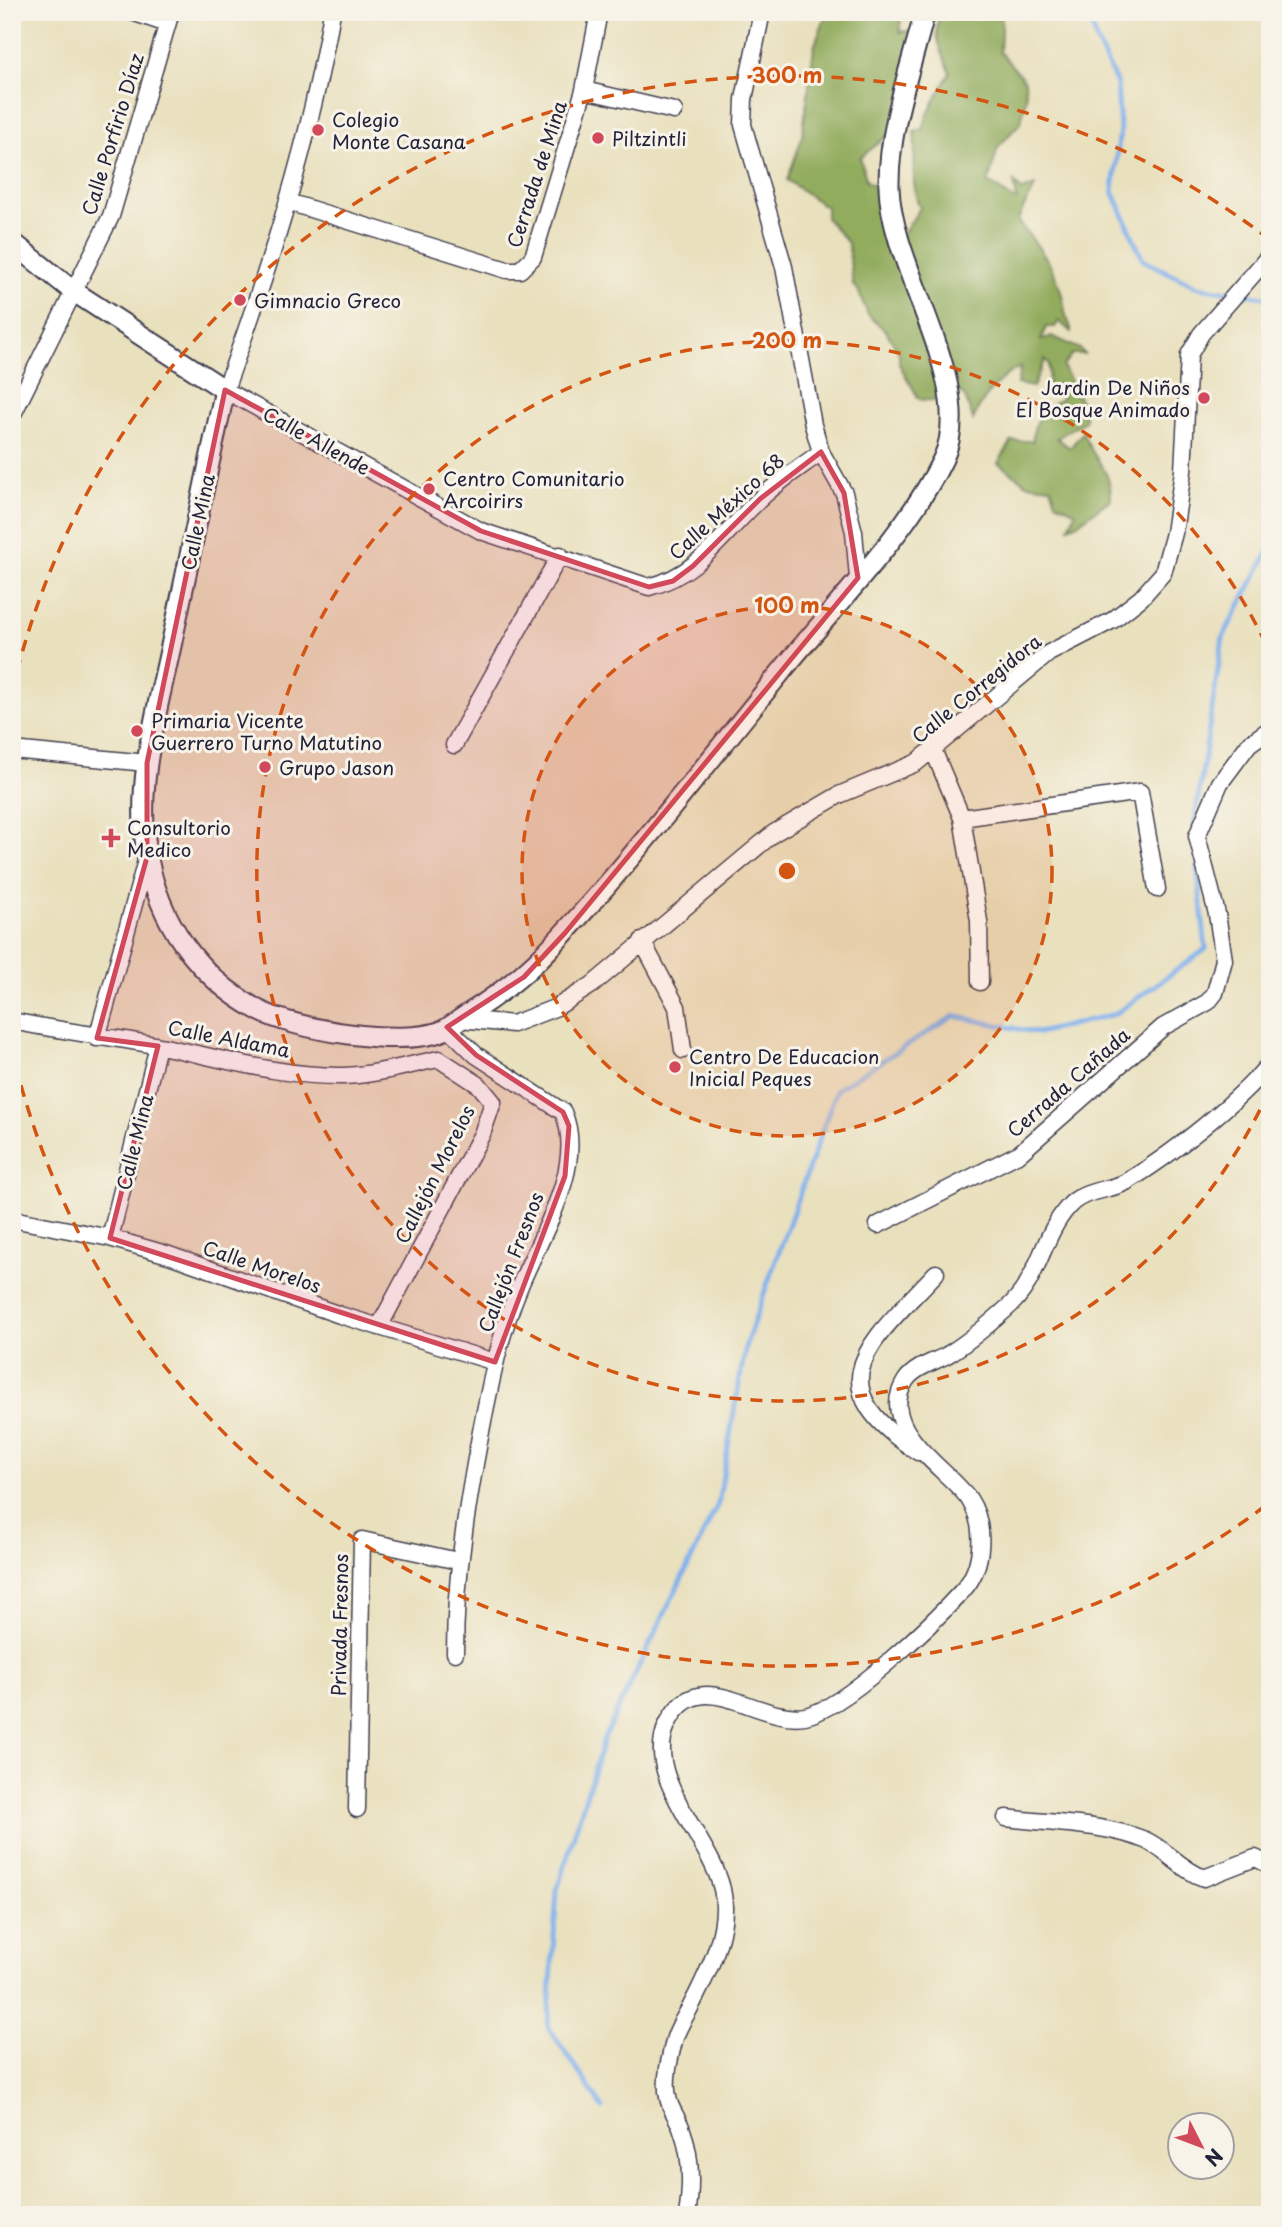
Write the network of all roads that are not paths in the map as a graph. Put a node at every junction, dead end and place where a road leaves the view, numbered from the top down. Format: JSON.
{"nodes":[{"id":1,"x":132,"y":12,"type":"edge"},
{"id":2,"x":332,"y":12,"type":"edge"},
{"id":3,"x":600,"y":12,"type":"edge"},
{"id":4,"x":762,"y":12,"type":"edge"},
{"id":5,"x":925,"y":12,"type":"edge"},
{"id":6,"x":169,"y":18,"type":"edge"},
{"id":7,"x":584,"y":90,"type":"junction"},
{"id":8,"x":674,"y":111,"type":"dead end"},
{"id":9,"x":288,"y":202,"type":"junction"},
{"id":10,"x":12,"y":242,"type":"edge"},
{"id":11,"x":1270,"y":255,"type":"edge"},
{"id":12,"x":73,"y":291,"type":"junction"},
{"id":13,"x":225,"y":390,"type":"junction"},
{"id":14,"x":12,"y":416,"type":"edge"},
{"id":15,"x":821,"y":452,"type":"junction"},
{"id":16,"x":560,"y":555,"type":"junction"},
{"id":17,"x":858,"y":578,"type":"junction"},
{"id":18,"x":649,"y":587,"type":"joint"},
{"id":19,"x":1270,"y":729,"type":"edge"},
{"id":20,"x":454,"y":745,"type":"dead end"},
{"id":21,"x":12,"y":750,"type":"edge"},
{"id":22,"x":934,"y":752,"type":"junction"},
{"id":23,"x":148,"y":763,"type":"junction"},
{"id":24,"x":962,"y":817,"type":"junction"},
{"id":25,"x":147,"y":857,"type":"junction"},
{"id":26,"x":1157,"y":889,"type":"dead end"},
{"id":27,"x":642,"y":941,"type":"junction"},
{"id":28,"x":980,"y":982,"type":"dead end"},
{"id":29,"x":12,"y":1021,"type":"edge"},
{"id":30,"x":449,"y":1026,"type":"junction"},
{"id":31,"x":97,"y":1038,"type":"junction"},
{"id":32,"x":158,"y":1046,"type":"junction"},
{"id":33,"x":683,"y":1049,"type":"dead end"},
{"id":34,"x":439,"y":1059,"type":"junction"},
{"id":35,"x":1270,"y":1063,"type":"edge"},
{"id":36,"x":12,"y":1219,"type":"edge"},
{"id":37,"x":878,"y":1226,"type":"dead end"},
{"id":38,"x":110,"y":1238,"type":"junction"},
{"id":39,"x":936,"y":1273,"type":"dead end"},
{"id":40,"x":379,"y":1327,"type":"junction"},
{"id":41,"x":495,"y":1362,"type":"junction"},
{"id":42,"x":926,"y":1458,"type":"junction"},
{"id":43,"x":458,"y":1561,"type":"junction"},
{"id":44,"x":455,"y":1653,"type":"dead end"},
{"id":45,"x":357,"y":1809,"type":"dead end"},
{"id":46,"x":1006,"y":1818,"type":"dead end"},
{"id":47,"x":1270,"y":1865,"type":"edge"},
{"id":48,"x":687,"y":2215,"type":"edge"}],
"edges":[{"from":1,"to":6,"type":"street"},
{"from":2,"to":9,"type":"street","name":"Calle Mina"},
{"from":3,"to":7,"type":"street","name":"Cerrada de Mina"},
{"from":4,"to":15,"type":"street"},
{"from":5,"to":17,"type":"street"},
{"from":6,"to":12,"type":"street","name":"Calle Porfirio Díaz"},
{"from":7,"to":8,"type":"street"},
{"from":7,"to":9,"type":"street","name":"Cerrada de Mina"},
{"from":9,"to":13,"type":"street","name":"Calle Mina"},
{"from":10,"to":12,"type":"street","name":"Calle Allende"},
{"from":11,"to":22,"type":"street","name":"Calle Corregidora"},
{"from":12,"to":13,"type":"street","name":"Calle Allende"},
{"from":12,"to":14,"type":"street","name":"Calle Porfirio Díaz"},
{"from":13,"to":16,"type":"street","name":"Calle Allende"},
{"from":13,"to":23,"type":"street","name":"Calle Mina"},
{"from":15,"to":17,"type":"street"},
{"from":15,"to":18,"type":"street","name":"Calle México 68"},
{"from":16,"to":18,"type":"street","name":"Calle Allende"},
{"from":16,"to":20,"type":"street"},
{"from":17,"to":30,"type":"street"},
{"from":19,"to":37,"type":"street","name":"Cerrada Cañada"},
{"from":21,"to":23,"type":"street"},
{"from":22,"to":24,"type":"street"},
{"from":22,"to":27,"type":"street","name":"Calle Corregidora"},
{"from":23,"to":25,"type":"street","name":"Calle Mina"},
{"from":24,"to":26,"type":"street"},
{"from":24,"to":28,"type":"street"},
{"from":25,"to":30,"type":"street"},
{"from":25,"to":31,"type":"street","name":"Calle Mina"},
{"from":27,"to":30,"type":"street","name":"Calle Corregidora"},
{"from":27,"to":33,"type":"street"},
{"from":29,"to":31,"type":"street","name":"Calle Aldama"},
{"from":30,"to":34,"type":"street"},
{"from":30,"to":41,"type":"street","name":"Callejón Fresnos"},
{"from":31,"to":32,"type":"street","name":"Calle Aldama"},
{"from":32,"to":34,"type":"street","name":"Calle Aldama"},
{"from":32,"to":38,"type":"street","name":"Calle Mina"},
{"from":34,"to":40,"type":"street","name":"Callejón Morelos"},
{"from":35,"to":42,"type":"street"},
{"from":36,"to":38,"type":"street","name":"Calle Morelos"},
{"from":38,"to":40,"type":"street","name":"Calle Morelos"},
{"from":39,"to":42,"type":"street"},
{"from":40,"to":41,"type":"street","name":"Calle Morelos"},
{"from":41,"to":43,"type":"street","name":"Callejón Fresnos"},
{"from":42,"to":48,"type":"street"},
{"from":43,"to":44,"type":"street","name":"Callejón Fresnos"},
{"from":43,"to":45,"type":"street","name":"Privada Fresnos"},
{"from":46,"to":47,"type":"street"}]}
